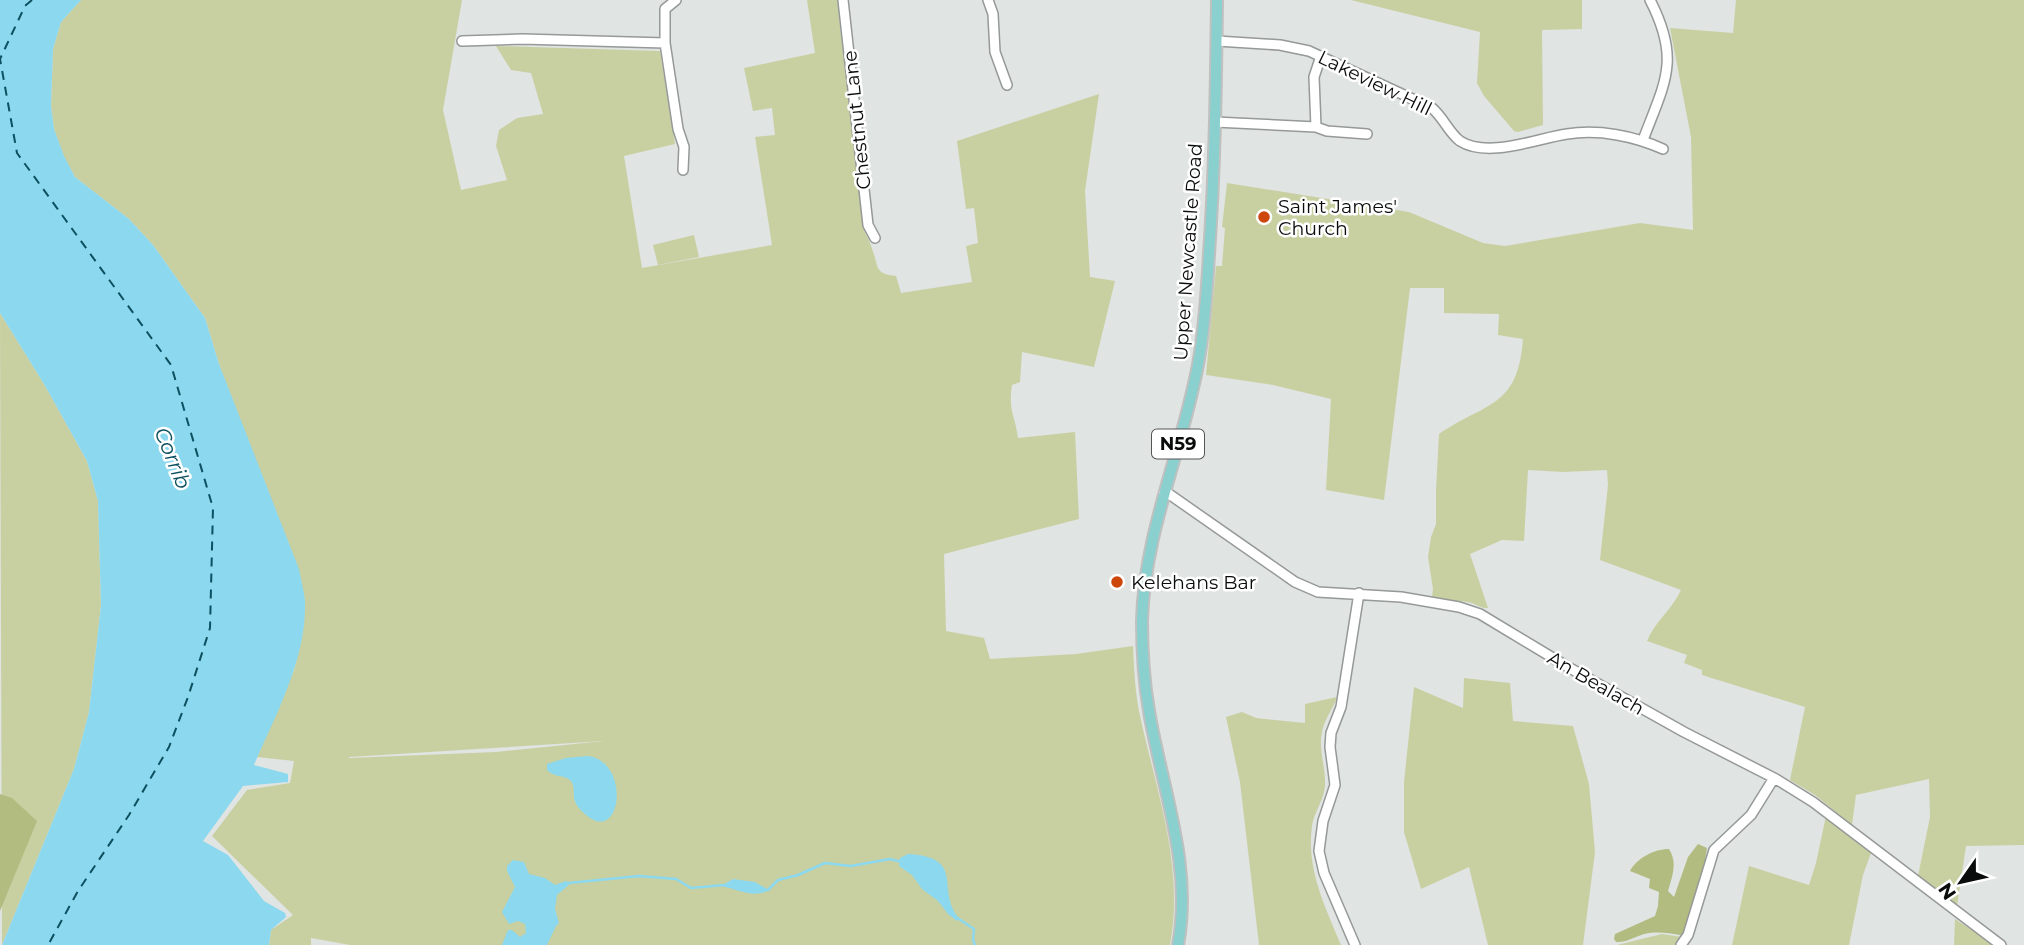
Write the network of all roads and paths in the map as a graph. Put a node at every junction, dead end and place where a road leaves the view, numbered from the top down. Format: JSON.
{"nodes":[{"id":1,"x":676,"y":0,"type":"edge"},
{"id":2,"x":843,"y":0,"type":"edge"},
{"id":3,"x":988,"y":0,"type":"edge"},
{"id":4,"x":1217,"y":0,"type":"edge"},
{"id":5,"x":1650,"y":0,"type":"edge"},
{"id":6,"x":462,"y":41,"type":"dead end"},
{"id":7,"x":1217,"y":41,"type":"junction"},
{"id":8,"x":665,"y":43,"type":"junction"},
{"id":9,"x":1321,"y":56,"type":"junction"},
{"id":10,"x":1007,"y":85,"type":"dead end"},
{"id":11,"x":1215,"y":122,"type":"junction"},
{"id":12,"x":1316,"y":127,"type":"junction"},
{"id":13,"x":1367,"y":134,"type":"dead end"},
{"id":14,"x":1643,"y":140,"type":"junction"},
{"id":15,"x":1663,"y":149,"type":"dead end"},
{"id":16,"x":683,"y":170,"type":"dead end"},
{"id":17,"x":875,"y":238,"type":"dead end"},
{"id":18,"x":1164,"y":493,"type":"junction"},
{"id":19,"x":1359,"y":593,"type":"junction"},
{"id":20,"x":1774,"y":778,"type":"junction"},
{"id":21,"x":1178,"y":945,"type":"edge"},
{"id":22,"x":1354,"y":945,"type":"edge"},
{"id":23,"x":1681,"y":945,"type":"edge"},
{"id":24,"x":2001,"y":945,"type":"edge"}],
"edges":[{"from":1,"to":8,"type":"street"},
{"from":2,"to":17,"type":"street","name":"Chestnut Lane"},
{"from":3,"to":10,"type":"street"},
{"from":4,"to":7,"type":"main road","name":"Upper Newcastle Road","number":"N59"},
{"from":5,"to":14,"type":"street"},
{"from":6,"to":8,"type":"street"},
{"from":7,"to":9,"type":"street","name":"Lakeview Hill"},
{"from":7,"to":11,"type":"main road","name":"Upper Newcastle Road","number":"N59"},
{"from":8,"to":16,"type":"street"},
{"from":9,"to":12,"type":"street"},
{"from":9,"to":14,"type":"street","name":"Lakeview Hill"},
{"from":11,"to":12,"type":"street"},
{"from":11,"to":18,"type":"main road","name":"Upper Newcastle Road","number":"N59"},
{"from":12,"to":13,"type":"street"},
{"from":14,"to":15,"type":"street","name":"Lakeview Hill"},
{"from":18,"to":19,"type":"street","name":"An Bealach"},
{"from":18,"to":21,"type":"main road","name":"Upper Newcastle Road","number":"N59"},
{"from":19,"to":20,"type":"street","name":"An Bealach"},
{"from":19,"to":22,"type":"street"},
{"from":20,"to":23,"type":"street"},
{"from":20,"to":24,"type":"street","name":"An Bealach"}]}
